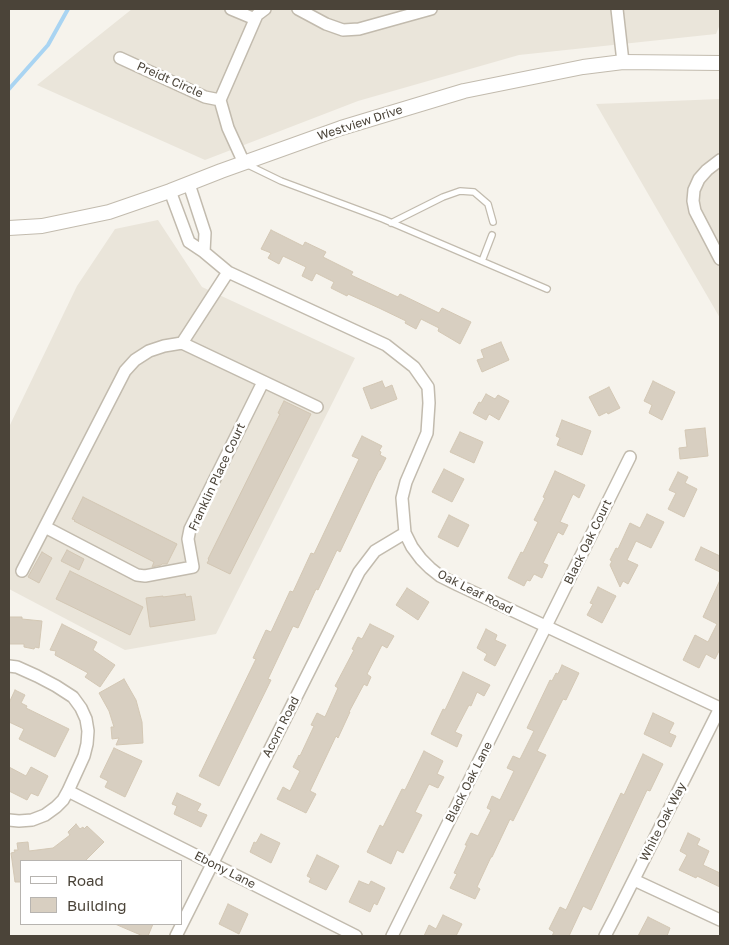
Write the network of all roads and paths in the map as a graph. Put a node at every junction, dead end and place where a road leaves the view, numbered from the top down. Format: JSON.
{"nodes":[{"id":1,"x":231,"y":9,"type":"edge"},
{"id":2,"x":264,"y":9,"type":"edge"},
{"id":3,"x":298,"y":9,"type":"edge"},
{"id":4,"x":431,"y":9,"type":"edge"},
{"id":5,"x":616,"y":9,"type":"edge"},
{"id":6,"x":255,"y":20,"type":"junction"},
{"id":7,"x":120,"y":58,"type":"dead end"},
{"id":8,"x":623,"y":62,"type":"junction"},
{"id":9,"x":720,"y":63,"type":"edge"},
{"id":10,"x":220,"y":100,"type":"junction"},
{"id":11,"x":720,"y":160,"type":"edge"},
{"id":12,"x":244,"y":163,"type":"junction"},
{"id":13,"x":189,"y":184,"type":"junction"},
{"id":14,"x":170,"y":191,"type":"junction"},
{"id":15,"x":493,"y":222,"type":"dead end"},
{"id":16,"x":391,"y":223,"type":"junction"},
{"id":17,"x":9,"y":228,"type":"edge"},
{"id":18,"x":492,"y":235,"type":"dead end"},
{"id":19,"x":204,"y":252,"type":"junction"},
{"id":20,"x":720,"y":259,"type":"edge"},
{"id":21,"x":482,"y":261,"type":"junction"},
{"id":22,"x":228,"y":272,"type":"junction"},
{"id":23,"x":547,"y":289,"type":"dead end"},
{"id":24,"x":182,"y":343,"type":"junction"},
{"id":25,"x":263,"y":382,"type":"junction"},
{"id":26,"x":317,"y":407,"type":"dead end"},
{"id":27,"x":630,"y":457,"type":"dead end"},
{"id":28,"x":45,"y":527,"type":"junction"},
{"id":29,"x":405,"y":533,"type":"junction"},
{"id":30,"x":22,"y":571,"type":"dead end"},
{"id":31,"x":546,"y":627,"type":"junction"},
{"id":32,"x":9,"y":666,"type":"edge"},
{"id":33,"x":720,"y":708,"type":"edge"},
{"id":34,"x":68,"y":791,"type":"junction"},
{"id":35,"x":9,"y":820,"type":"edge"},
{"id":36,"x":212,"y":864,"type":"junction"},
{"id":37,"x":634,"y":880,"type":"junction"},
{"id":38,"x":720,"y":920,"type":"edge"},
{"id":39,"x":182,"y":924,"type":"edge"},
{"id":40,"x":356,"y":936,"type":"edge"},
{"id":41,"x":392,"y":936,"type":"edge"},
{"id":42,"x":605,"y":936,"type":"edge"}],
"edges":[{"from":1,"to":6,"type":"street"},
{"from":2,"to":6,"type":"street","name":"Preidt Circle"},
{"from":3,"to":4,"type":"street"},
{"from":5,"to":8,"type":"street"},
{"from":6,"to":10,"type":"street","name":"Preidt Circle"},
{"from":7,"to":10,"type":"street","name":"Preidt Circle"},
{"from":8,"to":9,"type":"street","name":"Westview Drive"},
{"from":8,"to":12,"type":"street","name":"Westview Drive"},
{"from":10,"to":12,"type":"street","name":"Preidt Circle"},
{"from":11,"to":20,"type":"street"},
{"from":12,"to":13,"type":"street","name":"Westview Drive"},
{"from":12,"to":16,"type":"lane"},
{"from":13,"to":14,"type":"street","name":"Westview Drive"},
{"from":13,"to":19,"type":"street"},
{"from":14,"to":17,"type":"street","name":"Westview Drive"},
{"from":14,"to":19,"type":"street","name":"Oak Leaf Road"},
{"from":15,"to":16,"type":"lane"},
{"from":16,"to":21,"type":"lane"},
{"from":18,"to":21,"type":"lane"},
{"from":19,"to":22,"type":"street","name":"Oak Leaf Road"},
{"from":21,"to":23,"type":"lane"},
{"from":22,"to":24,"type":"street"},
{"from":22,"to":29,"type":"street","name":"Oak Leaf Road"},
{"from":24,"to":25,"type":"street"},
{"from":24,"to":28,"type":"street"},
{"from":25,"to":26,"type":"street"},
{"from":25,"to":28,"type":"street","name":"Franklin Place Court"},
{"from":27,"to":31,"type":"street","name":"Black Oak Court"},
{"from":28,"to":30,"type":"street"},
{"from":29,"to":31,"type":"street","name":"Oak Leaf Road"},
{"from":29,"to":36,"type":"street","name":"Acorn Road"},
{"from":31,"to":33,"type":"street","name":"Oak Leaf Road"},
{"from":31,"to":41,"type":"street","name":"Black Oak Lane"},
{"from":32,"to":34,"type":"street"},
{"from":33,"to":37,"type":"street","name":"White Oak Way"},
{"from":34,"to":35,"type":"street"},
{"from":34,"to":36,"type":"street","name":"Ebony Lane"},
{"from":36,"to":39,"type":"street","name":"Acorn Road"},
{"from":36,"to":40,"type":"street","name":"Ebony Lane"},
{"from":37,"to":38,"type":"street"},
{"from":37,"to":42,"type":"street","name":"White Oak Way"}]}
